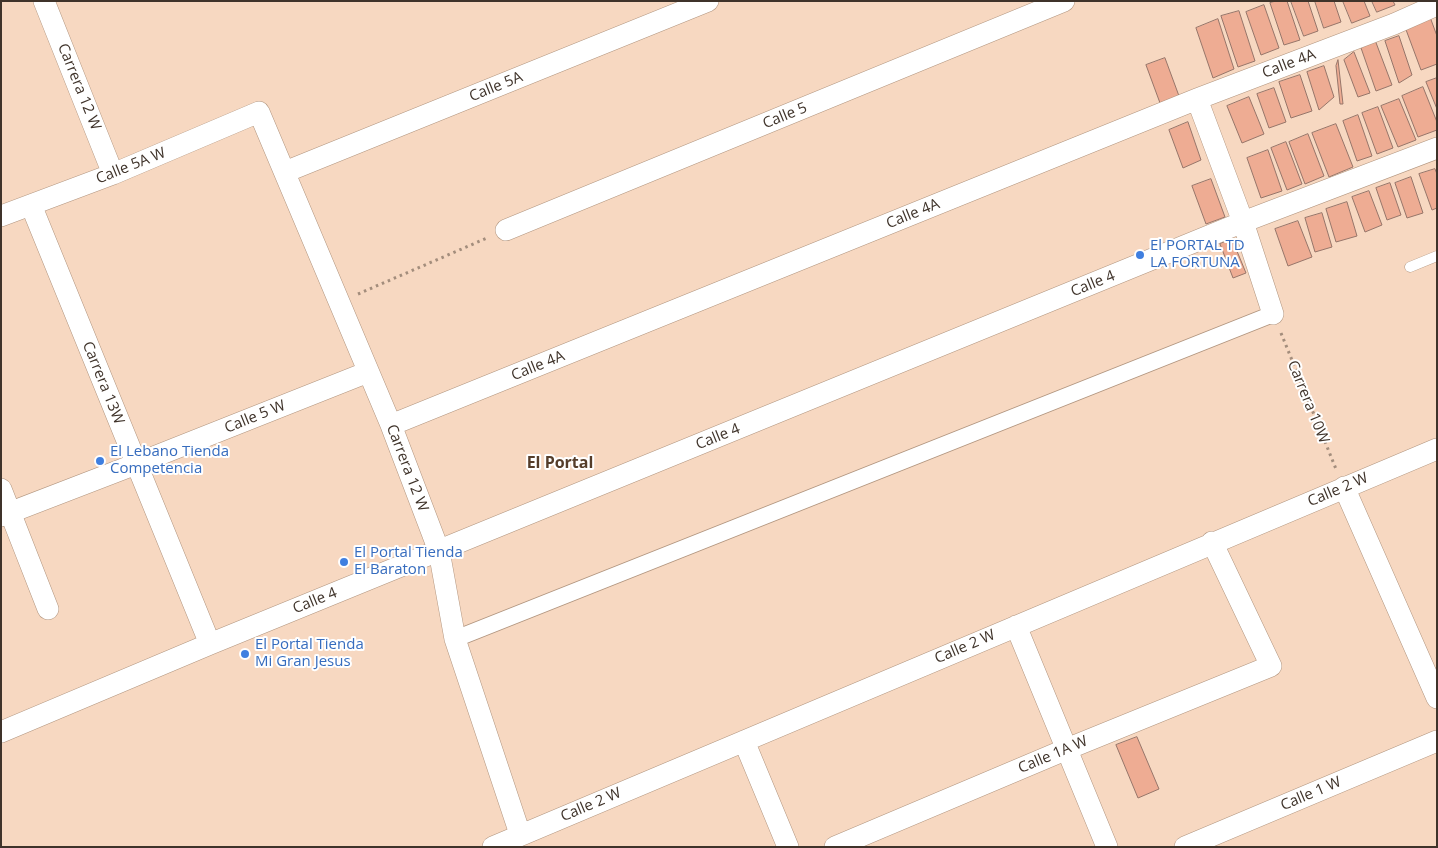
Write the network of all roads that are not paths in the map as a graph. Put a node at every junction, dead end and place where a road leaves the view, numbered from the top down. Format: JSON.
{"nodes":[{"id":1,"x":44,"y":1,"type":"edge"},
{"id":2,"x":708,"y":1,"type":"edge"},
{"id":3,"x":1064,"y":1,"type":"edge"},
{"id":4,"x":1437,"y":5,"type":"edge"},
{"id":5,"x":1198,"y":99,"type":"junction"},
{"id":6,"x":259,"y":112,"type":"joint"},
{"id":7,"x":1437,"y":148,"type":"edge"},
{"id":8,"x":285,"y":172,"type":"junction"},
{"id":9,"x":113,"y":174,"type":"junction"},
{"id":10,"x":30,"y":205,"type":"junction"},
{"id":11,"x":1,"y":216,"type":"edge"},
{"id":12,"x":1243,"y":222,"type":"junction"},
{"id":13,"x":506,"y":230,"type":"road end"},
{"id":14,"x":1437,"y":256,"type":"edge"},
{"id":15,"x":1410,"y":267,"type":"dead end"},
{"id":16,"x":1273,"y":314,"type":"joint"},
{"id":17,"x":368,"y":372,"type":"junction"},
{"id":18,"x":391,"y":425,"type":"junction"},
{"id":19,"x":1437,"y":449,"type":"edge"},
{"id":20,"x":136,"y":464,"type":"junction"},
{"id":21,"x":1344,"y":487,"type":"junction"},
{"id":22,"x":1,"y":489,"type":"edge"},
{"id":23,"x":6,"y":514,"type":"edge"},
{"id":24,"x":1212,"y":542,"type":"junction"},
{"id":25,"x":439,"y":551,"type":"junction"},
{"id":26,"x":48,"y":609,"type":"dead end"},
{"id":27,"x":1016,"y":626,"type":"junction"},
{"id":28,"x":455,"y":639,"type":"junction"},
{"id":29,"x":210,"y":644,"type":"junction"},
{"id":30,"x":1437,"y":698,"type":"edge"},
{"id":31,"x":1,"y":732,"type":"edge"},
{"id":32,"x":744,"y":741,"type":"junction"},
{"id":33,"x":1437,"y":742,"type":"edge"},
{"id":34,"x":1066,"y":749,"type":"junction"},
{"id":35,"x":520,"y":834,"type":"junction"},
{"id":36,"x":493,"y":847,"type":"edge"},
{"id":37,"x":788,"y":847,"type":"edge"},
{"id":38,"x":835,"y":847,"type":"edge"},
{"id":39,"x":1107,"y":847,"type":"edge"},
{"id":40,"x":1185,"y":847,"type":"edge"}],
"edges":[{"from":1,"to":9,"type":"street","name":"Carrera 12 W"},
{"from":2,"to":8,"type":"street","name":"Calle 5A"},
{"from":3,"to":13,"type":"street","name":"Calle 5"},
{"from":4,"to":5,"type":"street","name":"Calle 4A"},
{"from":5,"to":12,"type":"street"},
{"from":5,"to":18,"type":"street","name":"Calle 4A"},
{"from":6,"to":8,"type":"street","name":"Carrera 12 W"},
{"from":6,"to":9,"type":"street","name":"Calle 5A W"},
{"from":7,"to":12,"type":"street","name":"Calle 4"},
{"from":8,"to":17,"type":"street","name":"Carrera 12 W"},
{"from":9,"to":10,"type":"street","name":"Calle 5A W"},
{"from":10,"to":11,"type":"street","name":"Calle 5A W"},
{"from":10,"to":20,"type":"street","name":"Carrera 13W"},
{"from":12,"to":16,"type":"street"},
{"from":12,"to":25,"type":"street","name":"Calle 4"},
{"from":14,"to":15,"type":"lane"},
{"from":16,"to":28,"type":"street"},
{"from":17,"to":18,"type":"street","name":"Carrera 12 W"},
{"from":17,"to":20,"type":"street","name":"Calle 5 W"},
{"from":18,"to":25,"type":"street","name":"Carrera 12 W"},
{"from":19,"to":21,"type":"street","name":"Calle 2 W"},
{"from":20,"to":23,"type":"street","name":"Calle 5 W"},
{"from":20,"to":29,"type":"street","name":"Carrera 13W"},
{"from":21,"to":24,"type":"street","name":"Calle 2 W"},
{"from":21,"to":30,"type":"street"},
{"from":22,"to":23,"type":"street"},
{"from":23,"to":26,"type":"street"},
{"from":24,"to":27,"type":"street","name":"Calle 2 W"},
{"from":24,"to":34,"type":"street","name":"Calle 1A W"},
{"from":25,"to":28,"type":"street","name":"Carrera 12 W"},
{"from":25,"to":29,"type":"street","name":"Calle 4"},
{"from":27,"to":32,"type":"street","name":"Calle 2 W"},
{"from":27,"to":34,"type":"street"},
{"from":28,"to":35,"type":"street","name":"Carrera 12 W"},
{"from":29,"to":31,"type":"street","name":"Calle 4"},
{"from":32,"to":35,"type":"street","name":"Calle 2 W"},
{"from":32,"to":37,"type":"street"},
{"from":33,"to":40,"type":"street","name":"Calle 1 W"},
{"from":34,"to":38,"type":"street","name":"Calle 1A W"},
{"from":34,"to":39,"type":"street"},
{"from":35,"to":36,"type":"street","name":"Calle 2 W"}]}
